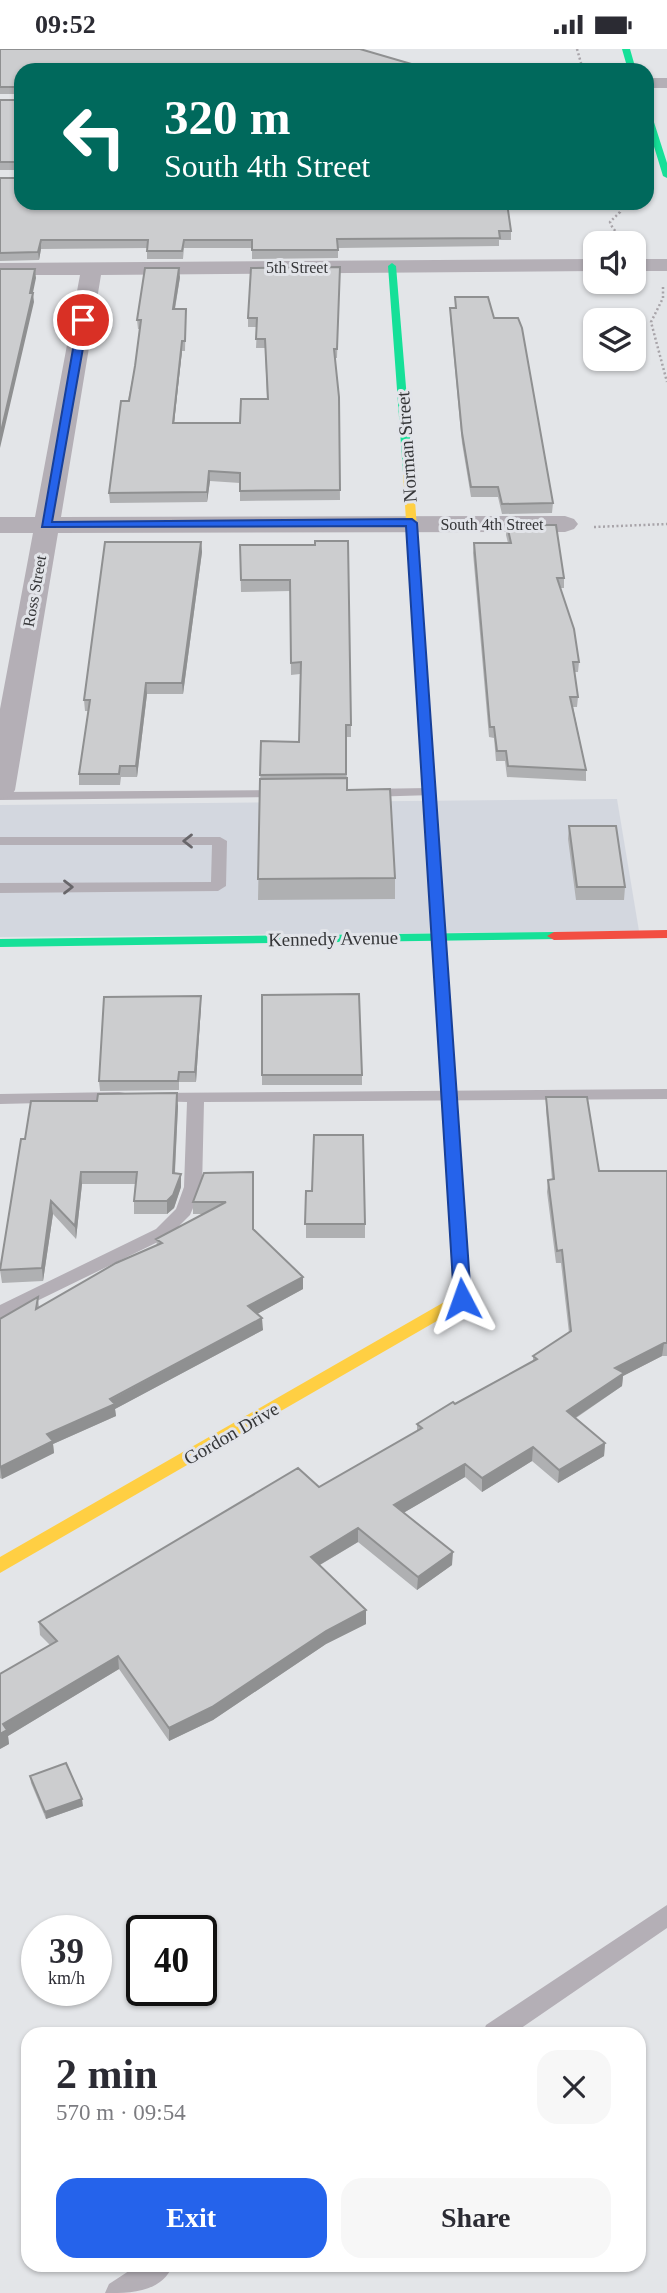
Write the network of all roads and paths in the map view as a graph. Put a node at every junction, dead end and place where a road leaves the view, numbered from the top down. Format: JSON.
{"nodes":[{"id":1,"x":654,"y":135,"type":"edge"},
{"id":2,"x":667,"y":176,"type":"edge"},
{"id":3,"x":583,"y":265,"type":"edge"},
{"id":4,"x":646,"y":265,"type":"edge"},
{"id":5,"x":667,"y":265,"type":"edge"},
{"id":6,"x":392,"y":266,"type":"junction"},
{"id":7,"x":92,"y":268,"type":"junction"},
{"id":8,"x":0,"y":269,"type":"edge"},
{"id":9,"x":412,"y":523,"type":"junction"},
{"id":10,"x":565,"y":524,"type":"joint"},
{"id":11,"x":667,"y":524,"type":"edge"},
{"id":12,"x":0,"y":525,"type":"edge"},
{"id":13,"x":46,"y":525,"type":"junction"},
{"id":14,"x":0,"y":790,"type":"edge"},
{"id":15,"x":428,"y":792,"type":"junction"},
{"id":16,"x":304,"y":793,"type":"edge"},
{"id":17,"x":345,"y":793,"type":"edge"},
{"id":18,"x":0,"y":796,"type":"edge"},
{"id":19,"x":0,"y":841,"type":"edge"},
{"id":20,"x":0,"y":888,"type":"edge"},
{"id":21,"x":667,"y":933,"type":"edge"},
{"id":22,"x":437,"y":937,"type":"junction"},
{"id":23,"x":0,"y":943,"type":"edge"},
{"id":24,"x":448,"y":1094,"type":"junction"},
{"id":25,"x":667,"y":1094,"type":"edge"},
{"id":26,"x":195,"y":1097,"type":"junction"},
{"id":27,"x":0,"y":1098,"type":"edge"},
{"id":28,"x":462,"y":1299,"type":"joint"},
{"id":29,"x":0,"y":1313,"type":"edge"},
{"id":30,"x":0,"y":1566,"type":"edge"},
{"id":31,"x":667,"y":1915,"type":"edge"},
{"id":32,"x":504,"y":2027,"type":"edge"},
{"id":33,"x":150,"y":2272,"type":"edge"},
{"id":34,"x":118,"y":2293,"type":"edge"}],
"edges":[{"from":1,"to":2,"type":"street"},
{"from":3,"to":6,"type":"street","name":"5th Street"},
{"from":4,"to":5,"type":"street"},
{"from":6,"to":7,"type":"street","name":"5th Street"},
{"from":6,"to":9,"type":"street","name":"Norman Street"},
{"from":7,"to":8,"type":"street","name":"5th Street"},
{"from":7,"to":13,"type":"street","name":"Ross Street"},
{"from":9,"to":10,"type":"street","name":"South 4th Street"},
{"from":9,"to":13,"type":"street","name":"South 4th Street"},
{"from":9,"to":15,"type":"street","name":"Norman Street"},
{"from":10,"to":11,"type":"path"},
{"from":12,"to":13,"type":"street","name":"South 4th Street"},
{"from":13,"to":14,"type":"street","name":"Ross Street"},
{"from":15,"to":17,"type":"lane"},
{"from":15,"to":22,"type":"street","name":"Norman Street"},
{"from":16,"to":18,"type":"lane"},
{"from":20,"to":19,"type":"lane","one_way":true},
{"from":21,"to":22,"type":"street","name":"Kennedy Avenue"},
{"from":22,"to":23,"type":"street","name":"Kennedy Avenue"},
{"from":22,"to":24,"type":"street","name":"Norman Street"},
{"from":24,"to":25,"type":"lane"},
{"from":24,"to":26,"type":"lane"},
{"from":24,"to":28,"type":"street","name":"Norman Street"},
{"from":26,"to":27,"type":"lane"},
{"from":26,"to":29,"type":"lane"},
{"from":28,"to":30,"type":"street","name":"Gordon Drive"},
{"from":31,"to":32,"type":"lane"},
{"from":33,"to":34,"type":"lane"}]}
